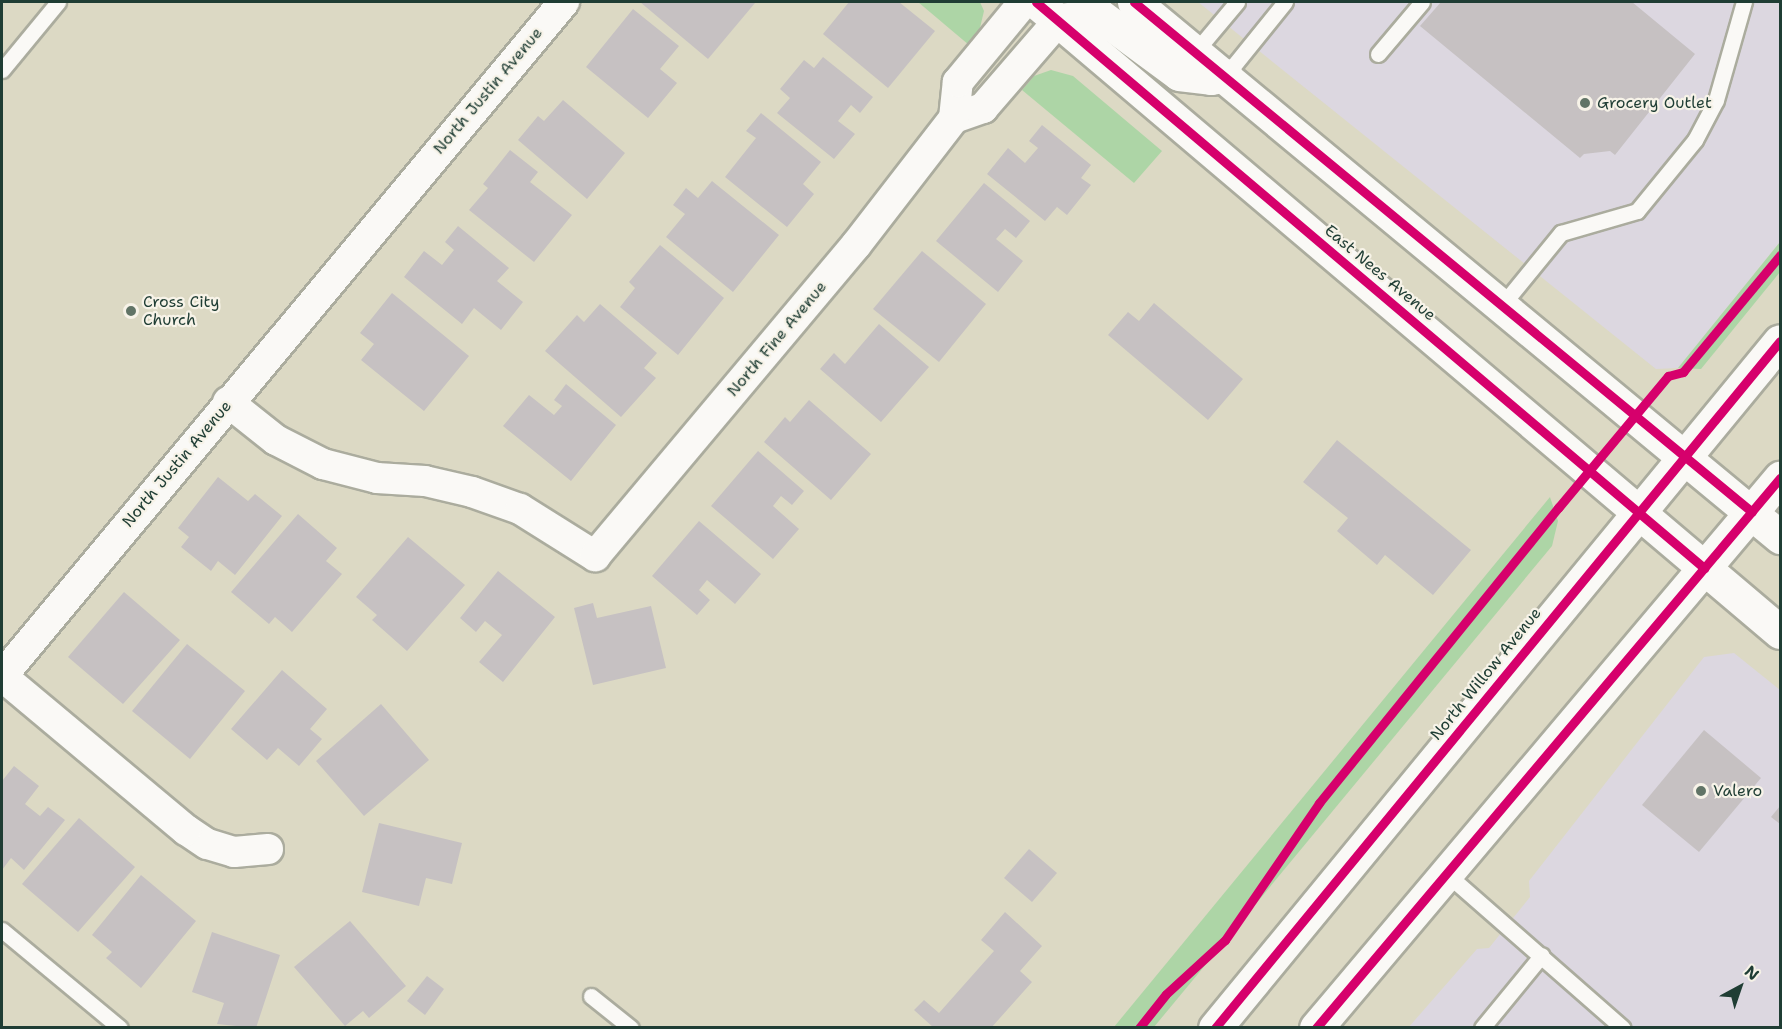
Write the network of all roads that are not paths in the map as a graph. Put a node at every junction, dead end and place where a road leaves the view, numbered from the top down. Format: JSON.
{"nodes":[{"id":1,"x":58,"y":2,"type":"edge"},
{"id":2,"x":564,"y":2,"type":"edge"},
{"id":3,"x":1024,"y":2,"type":"edge"},
{"id":4,"x":1134,"y":2,"type":"edge"},
{"id":5,"x":1237,"y":2,"type":"edge"},
{"id":6,"x":1285,"y":2,"type":"edge"},
{"id":7,"x":1422,"y":2,"type":"edge"},
{"id":8,"x":1744,"y":2,"type":"edge"},
{"id":9,"x":1048,"y":11,"type":"edge"},
{"id":10,"x":1196,"y":51,"type":"junction"},
{"id":11,"x":1378,"y":54,"type":"dead end"},
{"id":12,"x":2,"y":70,"type":"edge"},
{"id":13,"x":1226,"y":75,"type":"junction"},
{"id":14,"x":954,"y":118,"type":"junction"},
{"id":15,"x":1503,"y":304,"type":"junction"},
{"id":16,"x":1780,"y":341,"type":"edge"},
{"id":17,"x":228,"y":402,"type":"junction"},
{"id":18,"x":1685,"y":455,"type":"junction"},
{"id":19,"x":1780,"y":478,"type":"edge"},
{"id":20,"x":1638,"y":512,"type":"junction"},
{"id":21,"x":1752,"y":512,"type":"junction"},
{"id":22,"x":1780,"y":537,"type":"edge"},
{"id":23,"x":1704,"y":568,"type":"junction"},
{"id":24,"x":1780,"y":632,"type":"edge"},
{"id":25,"x":268,"y":849,"type":"dead end"},
{"id":26,"x":1448,"y":875,"type":"junction"},
{"id":27,"x":2,"y":930,"type":"edge"},
{"id":28,"x":1542,"y":955,"type":"junction"},
{"id":29,"x":591,"y":996,"type":"dead end"},
{"id":30,"x":1222,"y":1021,"type":"edge"},
{"id":31,"x":120,"y":1028,"type":"edge"},
{"id":32,"x":631,"y":1028,"type":"edge"},
{"id":33,"x":1316,"y":1028,"type":"edge"},
{"id":34,"x":1482,"y":1028,"type":"edge"},
{"id":35,"x":1623,"y":1028,"type":"edge"}],
"edges":[{"from":1,"to":12,"type":"lane"},
{"from":2,"to":17,"type":"street","name":"North Justin Avenue"},
{"from":3,"to":14,"type":"street"},
{"from":4,"to":10,"type":"main road"},
{"from":5,"to":10,"type":"lane"},
{"from":6,"to":13,"type":"lane"},
{"from":7,"to":11,"type":"lane"},
{"from":8,"to":15,"type":"lane"},
{"from":9,"to":13,"type":"main road"},
{"from":9,"to":14,"type":"street"},
{"from":9,"to":20,"type":"main road","name":"East Nees Avenue"},
{"from":10,"to":13,"type":"main road"},
{"from":13,"to":15,"type":"main road"},
{"from":14,"to":17,"type":"street","name":"North Fine Avenue"},
{"from":15,"to":18,"type":"main road"},
{"from":16,"to":18,"type":"main road","name":"North Willow Avenue"},
{"from":17,"to":25,"type":"street","name":"North Justin Avenue"},
{"from":18,"to":20,"type":"main road","name":"North Willow Avenue"},
{"from":18,"to":21,"type":"main road"},
{"from":19,"to":21,"type":"main road"},
{"from":20,"to":23,"type":"main road","name":"East Nees Avenue"},
{"from":20,"to":30,"type":"main road","name":"North Willow Avenue"},
{"from":21,"to":22,"type":"main road"},
{"from":21,"to":23,"type":"main road"},
{"from":23,"to":24,"type":"main road","name":"East Nees Avenue"},
{"from":23,"to":26,"type":"main road"},
{"from":26,"to":28,"type":"lane"},
{"from":26,"to":33,"type":"main road"},
{"from":27,"to":31,"type":"lane"},
{"from":28,"to":34,"type":"lane"},
{"from":28,"to":35,"type":"lane"},
{"from":29,"to":32,"type":"lane"}]}
